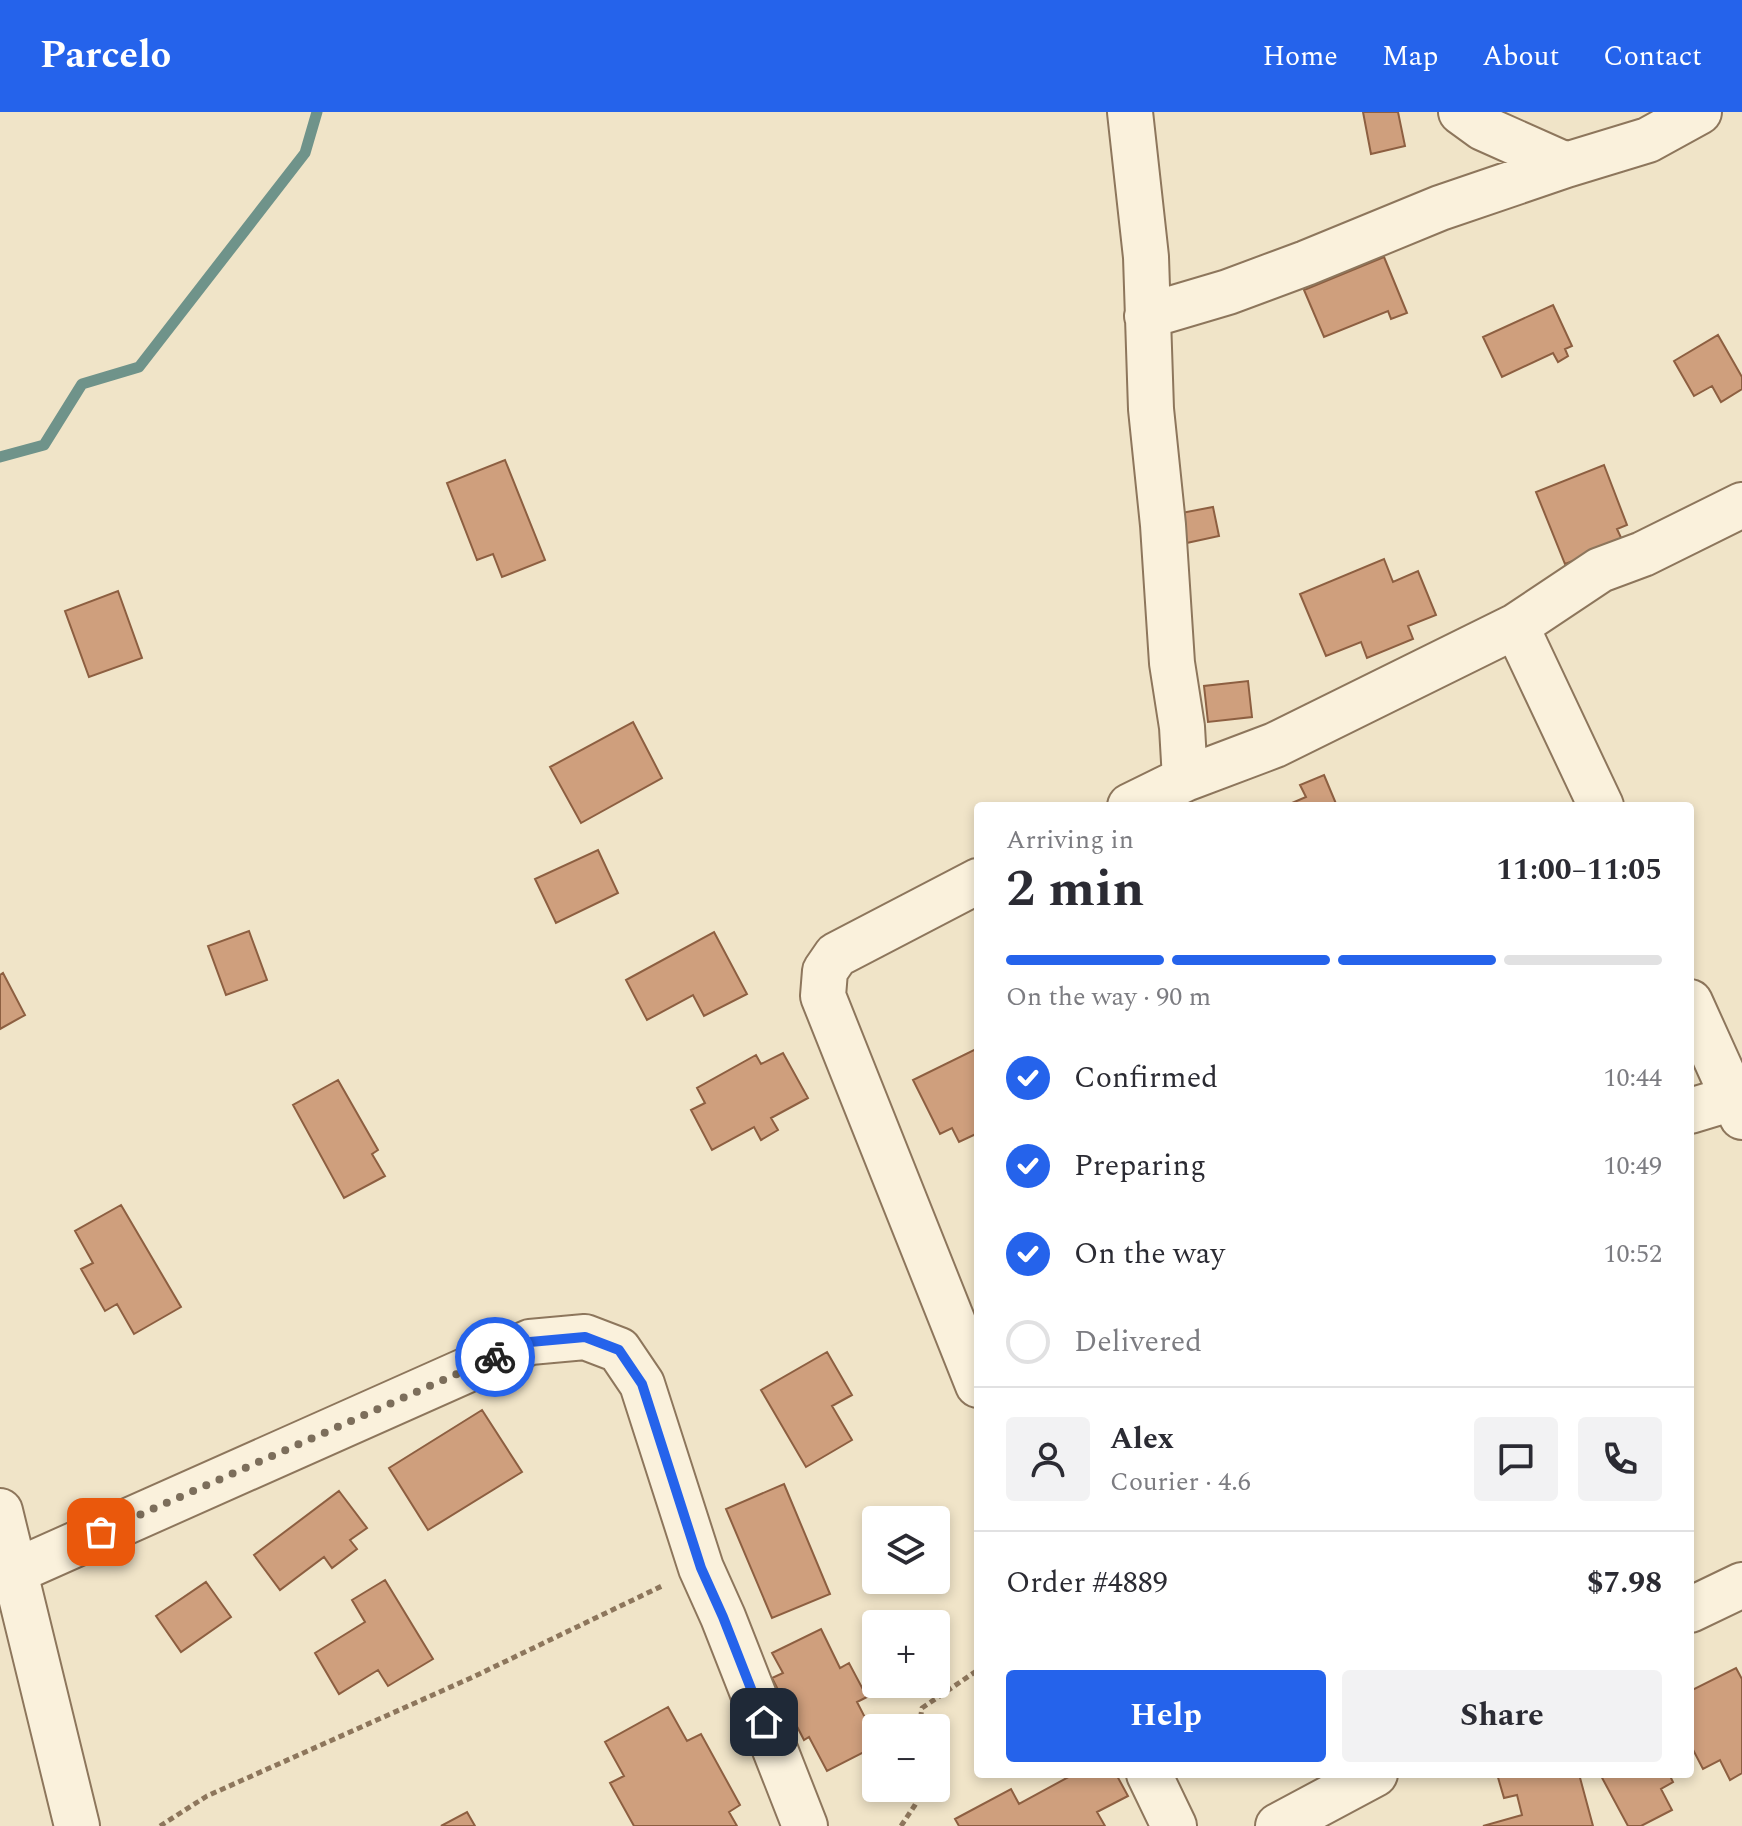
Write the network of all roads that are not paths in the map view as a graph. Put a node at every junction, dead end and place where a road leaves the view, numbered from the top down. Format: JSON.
{"nodes":[{"id":1,"x":1130,"y":112,"type":"edge"},
{"id":2,"x":1461,"y":112,"type":"edge"},
{"id":3,"x":1699,"y":112,"type":"edge"},
{"id":4,"x":1566,"y":165,"type":"junction"},
{"id":5,"x":1147,"y":316,"type":"junction"},
{"id":6,"x":1742,"y":505,"type":"edge"},
{"id":7,"x":1516,"y":626,"type":"junction"},
{"id":8,"x":1185,"y":779,"type":"junction"},
{"id":9,"x":1138,"y":802,"type":"edge"},
{"id":10,"x":1599,"y":802,"type":"edge"},
{"id":11,"x":974,"y":883,"type":"edge"},
{"id":12,"x":1694,"y":1011,"type":"edge"},
{"id":13,"x":1738,"y":1107,"type":"edge"},
{"id":14,"x":1694,"y":1111,"type":"edge"},
{"id":15,"x":974,"y":1375,"type":"edge"},
{"id":16,"x":0,"y":1511,"type":"edge"},
{"id":17,"x":8,"y":1574,"type":"edge"},
{"id":18,"x":1742,"y":1585,"type":"edge"},
{"id":19,"x":1694,"y":1608,"type":"edge"},
{"id":20,"x":1151,"y":1778,"type":"edge"},
{"id":21,"x":1368,"y":1778,"type":"edge"},
{"id":22,"x":77,"y":1826,"type":"edge"},
{"id":23,"x":805,"y":1826,"type":"edge"},
{"id":24,"x":1174,"y":1826,"type":"edge"},
{"id":25,"x":1278,"y":1826,"type":"edge"}],
"edges":[{"from":1,"to":5,"type":"street"},
{"from":2,"to":4,"type":"street"},
{"from":3,"to":4,"type":"street"},
{"from":4,"to":5,"type":"street"},
{"from":5,"to":8,"type":"street"},
{"from":6,"to":7,"type":"street"},
{"from":7,"to":8,"type":"street"},
{"from":7,"to":10,"type":"street"},
{"from":8,"to":9,"type":"street"},
{"from":11,"to":15,"type":"street"},
{"from":12,"to":13,"type":"street"},
{"from":13,"to":14,"type":"street"},
{"from":16,"to":17,"type":"street"},
{"from":17,"to":22,"type":"street"},
{"from":17,"to":23,"type":"street"},
{"from":18,"to":19,"type":"street"},
{"from":20,"to":24,"type":"street"},
{"from":21,"to":25,"type":"street"}]}
